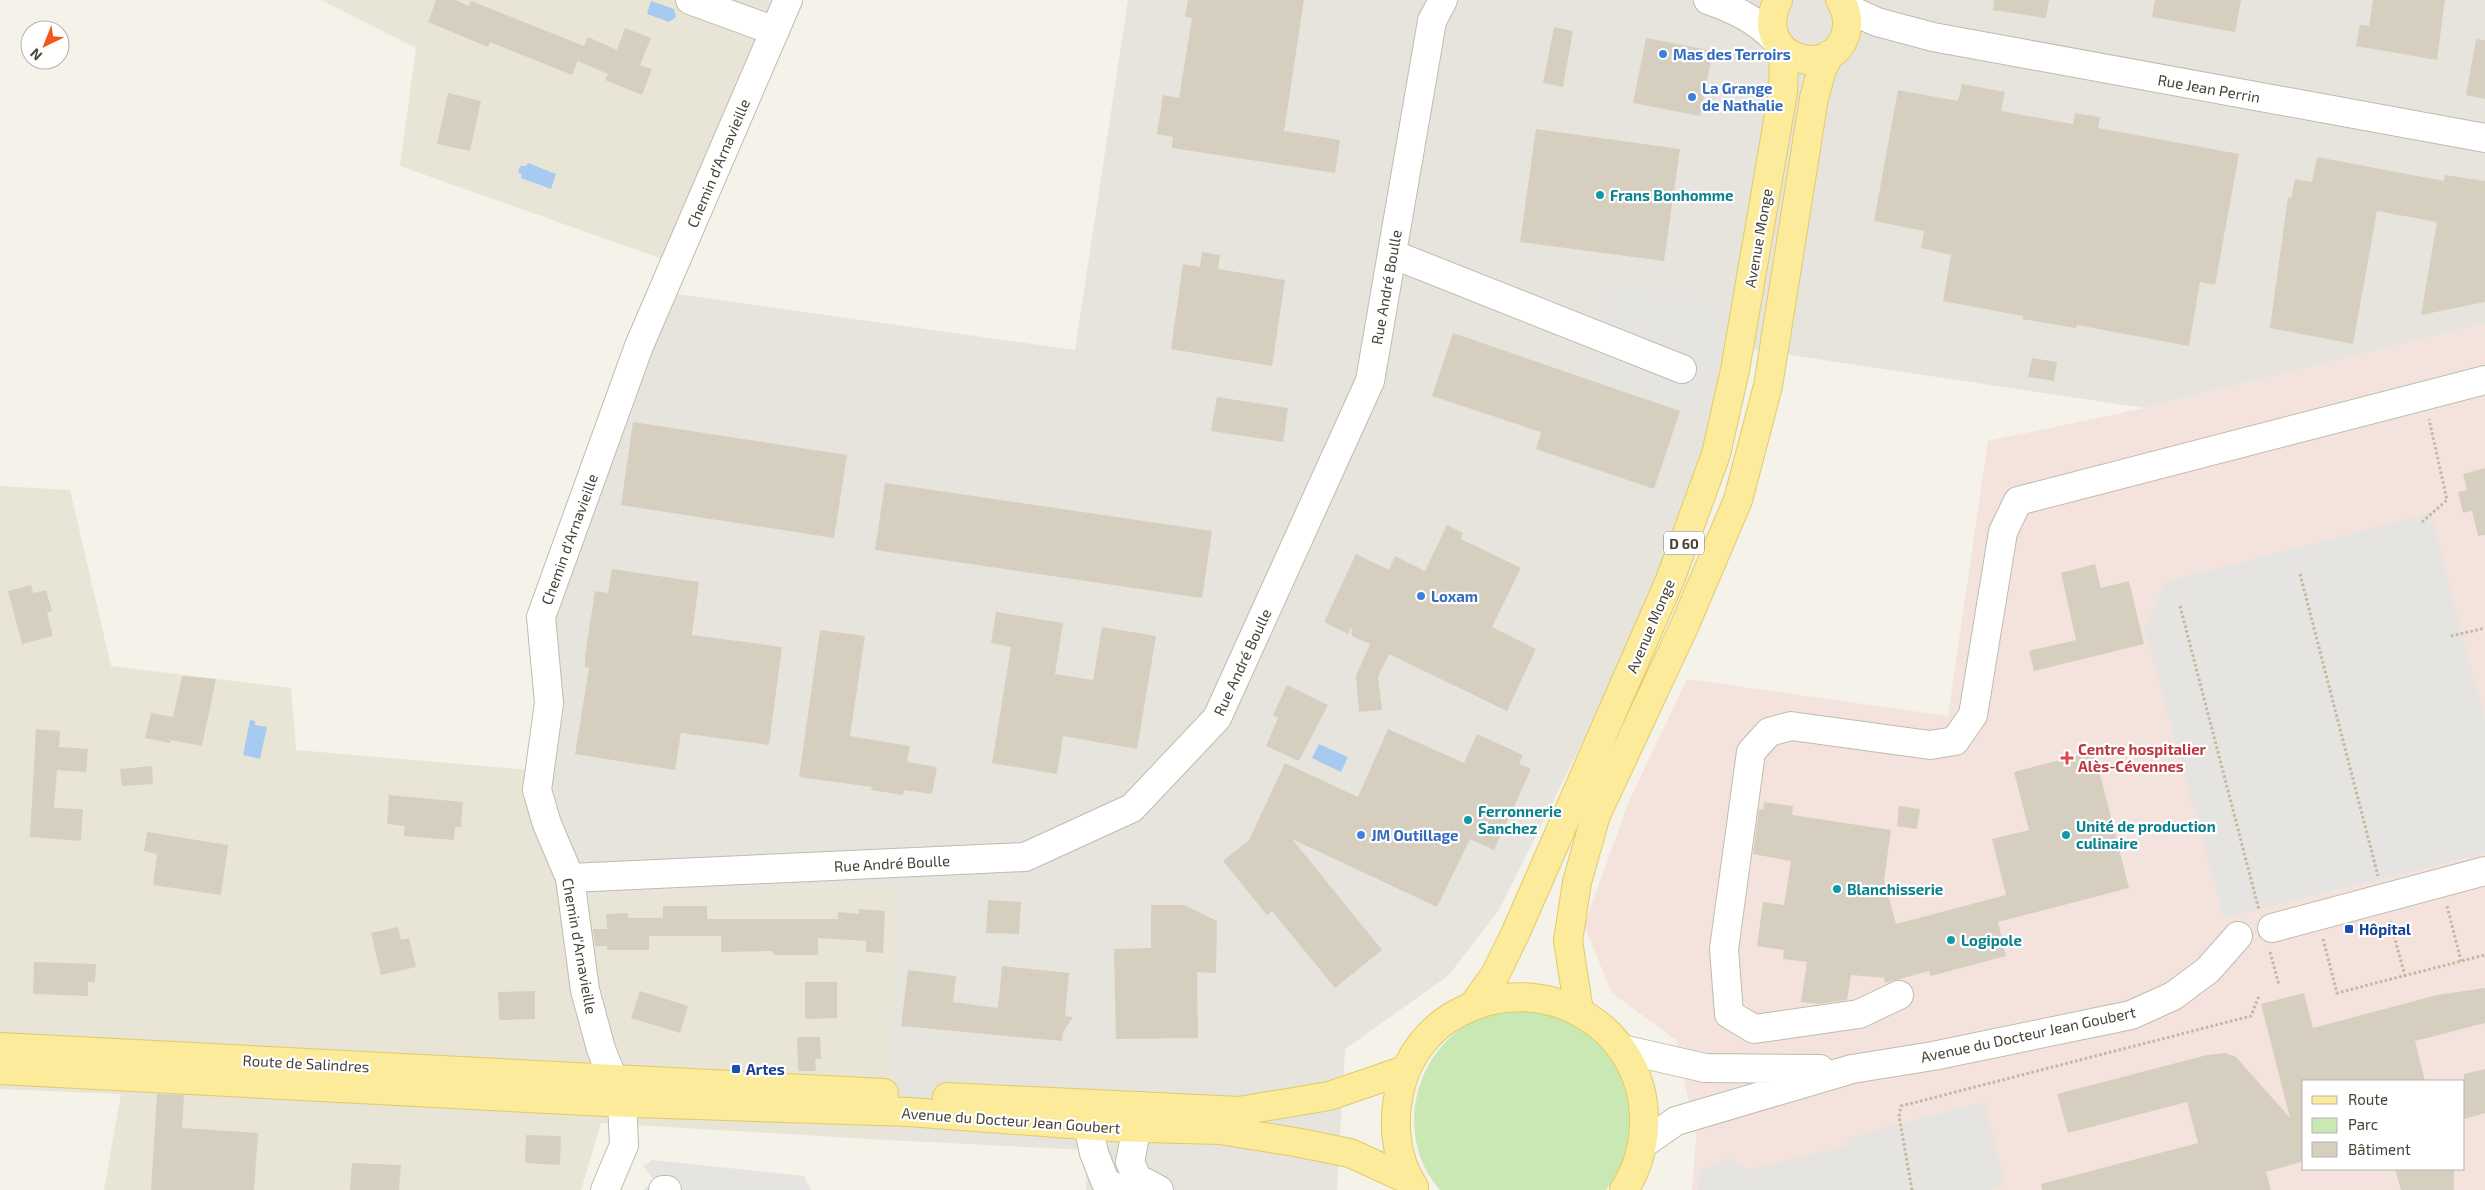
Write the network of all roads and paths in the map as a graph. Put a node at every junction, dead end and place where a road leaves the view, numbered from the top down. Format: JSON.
{"nodes":[{"id":1,"x":690,"y":0,"type":"edge"},
{"id":2,"x":788,"y":0,"type":"edge"},
{"id":3,"x":1443,"y":0,"type":"edge"},
{"id":4,"x":1708,"y":0,"type":"edge"},
{"id":5,"x":1778,"y":0,"type":"edge"},
{"id":6,"x":1842,"y":3,"type":"edge"},
{"id":7,"x":775,"y":31,"type":"junction"},
{"id":8,"x":1933,"y":37,"type":"junction"},
{"id":9,"x":1778,"y":43,"type":"junction"},
{"id":10,"x":1834,"y":50,"type":"junction"},
{"id":11,"x":2485,"y":138,"type":"edge"},
{"id":12,"x":1392,"y":254,"type":"junction"},
{"id":13,"x":1682,"y":369,"type":"dead end"},
{"id":14,"x":2485,"y":380,"type":"edge"},
{"id":15,"x":2424,"y":396,"type":"junction"},
{"id":16,"x":2422,"y":522,"type":"dead end"},
{"id":17,"x":2300,"y":574,"type":"dead end"},
{"id":18,"x":2180,"y":606,"type":"dead end"},
{"id":19,"x":2485,"y":628,"type":"edge"},
{"id":20,"x":2451,"y":636,"type":"dead end"},
{"id":21,"x":2485,"y":871,"type":"edge"},
{"id":22,"x":570,"y":878,"type":"junction"},
{"id":23,"x":2441,"y":883,"type":"junction"},
{"id":24,"x":2384,"y":898,"type":"junction"},
{"id":25,"x":2318,"y":916,"type":"junction"},
{"id":26,"x":2267,"y":929,"type":"junction"},
{"id":27,"x":2238,"y":936,"type":"dead end"},
{"id":28,"x":2485,"y":955,"type":"edge"},
{"id":29,"x":2461,"y":961,"type":"junction"},
{"id":30,"x":2405,"y":976,"type":"junction"},
{"id":31,"x":2279,"y":986,"type":"dead end"},
{"id":32,"x":1899,"y":995,"type":"dead end"},
{"id":33,"x":2259,"y":996,"type":"dead end"},
{"id":34,"x":1474,"y":1004,"type":"junction"},
{"id":35,"x":1579,"y":1011,"type":"junction"},
{"id":36,"x":0,"y":1047,"type":"edge"},
{"id":37,"x":1622,"y":1049,"type":"junction"},
{"id":38,"x":1852,"y":1069,"type":"junction"},
{"id":39,"x":0,"y":1070,"type":"edge"},
{"id":40,"x":1405,"y":1070,"type":"junction"},
{"id":41,"x":613,"y":1094,"type":"junction"},
{"id":42,"x":1140,"y":1117,"type":"junction"},
{"id":43,"x":1088,"y":1126,"type":"junction"},
{"id":44,"x":1643,"y":1144,"type":"junction"},
{"id":45,"x":1412,"y":1185,"type":"edge"},
{"id":46,"x":1628,"y":1188,"type":"edge"},
{"id":47,"x":605,"y":1190,"type":"edge"},
{"id":48,"x":663,"y":1190,"type":"edge"},
{"id":49,"x":667,"y":1190,"type":"edge"},
{"id":50,"x":1119,"y":1190,"type":"edge"},
{"id":51,"x":1159,"y":1190,"type":"edge"},
{"id":52,"x":1912,"y":1190,"type":"edge"}],
"edges":[{"from":1,"to":7,"type":"street"},
{"from":2,"to":7,"type":"street","name":"Chemin d'Arnavieille"},
{"from":3,"to":12,"type":"street","name":"Rue André Boulle"},
{"from":4,"to":9,"type":"street"},
{"from":5,"to":9,"type":"main road","name":"Avenue Monge"},
{"from":6,"to":8,"type":"street","name":"Rue Jean Perrin"},
{"from":6,"to":10,"type":"main road","name":"Avenue Monge"},
{"from":7,"to":22,"type":"street","name":"Chemin d'Arnavieille"},
{"from":8,"to":10,"type":"street","name":"Rue Jean Perrin"},
{"from":8,"to":11,"type":"street","name":"Rue Jean Perrin"},
{"from":9,"to":10,"type":"main road"},
{"from":9,"to":34,"type":"main road","name":"Avenue Monge","number":"D 60"},
{"from":10,"to":35,"type":"main road","name":"Avenue Monge","number":"D 60"},
{"from":12,"to":13,"type":"street"},
{"from":12,"to":22,"type":"street","name":"Rue André Boulle"},
{"from":14,"to":15,"type":"street"},
{"from":15,"to":16,"type":"path"},
{"from":15,"to":32,"type":"street"},
{"from":17,"to":24,"type":"path"},
{"from":18,"to":26,"type":"path"},
{"from":19,"to":20,"type":"path"},
{"from":21,"to":23,"type":"street"},
{"from":22,"to":41,"type":"street","name":"Chemin d'Arnavieille"},
{"from":23,"to":24,"type":"street"},
{"from":23,"to":29,"type":"path"},
{"from":24,"to":25,"type":"street"},
{"from":24,"to":30,"type":"path"},
{"from":25,"to":26,"type":"street"},
{"from":25,"to":30,"type":"path"},
{"from":26,"to":31,"type":"path"},
{"from":27,"to":38,"type":"street","name":"Avenue du Docteur Jean Goubert"},
{"from":28,"to":29,"type":"path"},
{"from":29,"to":30,"type":"path"},
{"from":33,"to":52,"type":"path"},
{"from":34,"to":35,"type":"main road"},
{"from":34,"to":40,"type":"main road"},
{"from":35,"to":37,"type":"main road"},
{"from":36,"to":41,"type":"main road","name":"Route de Salindres"},
{"from":37,"to":38,"type":"street","name":"Avenue du Docteur Jean Goubert"},
{"from":37,"to":44,"type":"main road"},
{"from":38,"to":44,"type":"street","name":"Avenue du Docteur Jean Goubert"},
{"from":39,"to":41,"type":"main road","name":"Route de Salindres"},
{"from":40,"to":42,"type":"main road","name":"Avenue du Docteur Jean Goubert"},
{"from":40,"to":45,"type":"main road"},
{"from":41,"to":42,"type":"main road","name":"Avenue du Docteur Jean Goubert"},
{"from":41,"to":43,"type":"main road","name":"Avenue du Docteur Jean Goubert"},
{"from":41,"to":47,"type":"street","name":"Chemin d'Arnavieille"},
{"from":42,"to":43,"type":"main road","name":"Avenue du Docteur Jean Goubert"},
{"from":42,"to":45,"type":"main road","name":"Avenue du Docteur Jean Goubert"},
{"from":42,"to":51,"type":"street"},
{"from":43,"to":50,"type":"street"},
{"from":44,"to":46,"type":"main road"},
{"from":48,"to":49,"type":"street"}]}
